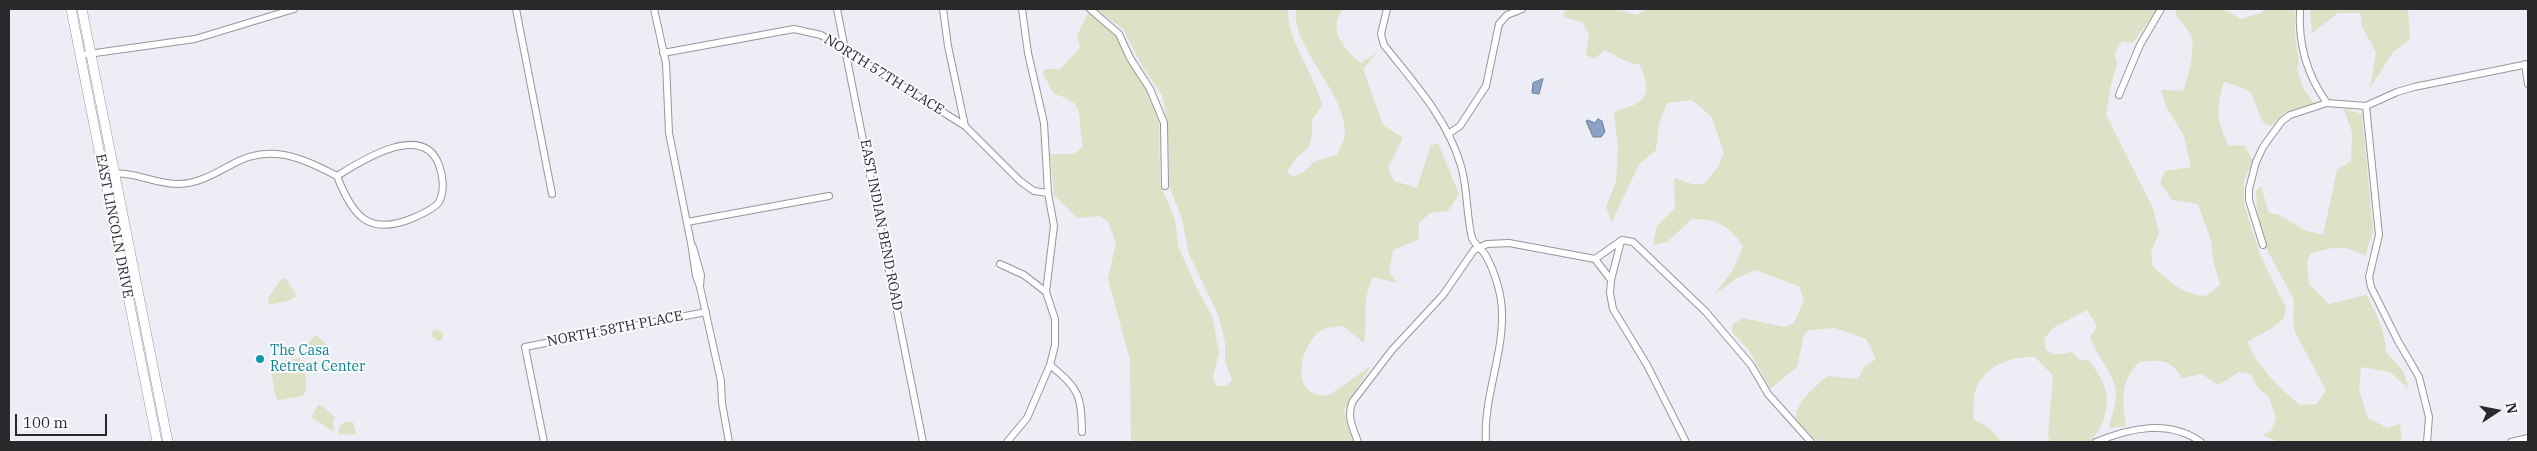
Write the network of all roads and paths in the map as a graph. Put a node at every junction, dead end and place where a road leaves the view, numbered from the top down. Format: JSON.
{"nodes":[{"id":1,"x":71,"y":9,"type":"edge"},
{"id":2,"x":82,"y":9,"type":"edge"},
{"id":3,"x":294,"y":9,"type":"edge"},
{"id":4,"x":516,"y":9,"type":"edge"},
{"id":5,"x":654,"y":9,"type":"edge"},
{"id":6,"x":838,"y":9,"type":"edge"},
{"id":7,"x":943,"y":9,"type":"edge"},
{"id":8,"x":1022,"y":9,"type":"edge"},
{"id":9,"x":1090,"y":9,"type":"edge"},
{"id":10,"x":1387,"y":9,"type":"edge"},
{"id":11,"x":1522,"y":9,"type":"edge"},
{"id":12,"x":2161,"y":9,"type":"edge"},
{"id":13,"x":2300,"y":9,"type":"edge"},
{"id":14,"x":846,"y":50,"type":"junction"},
{"id":15,"x":90,"y":53,"type":"junction"},
{"id":16,"x":663,"y":53,"type":"junction"},
{"id":17,"x":81,"y":55,"type":"junction"},
{"id":18,"x":2526,"y":64,"type":"edge"},
{"id":19,"x":2528,"y":84,"type":"edge"},
{"id":20,"x":2119,"y":95,"type":"dead end"},
{"id":21,"x":2326,"y":102,"type":"junction"},
{"id":22,"x":2366,"y":106,"type":"junction"},
{"id":23,"x":965,"y":126,"type":"junction"},
{"id":24,"x":1448,"y":134,"type":"junction"},
{"id":25,"x":114,"y":173,"type":"junction"},
{"id":26,"x":104,"y":175,"type":"junction"},
{"id":27,"x":337,"y":176,"type":"junction"},
{"id":28,"x":1165,"y":186,"type":"dead end"},
{"id":29,"x":1048,"y":193,"type":"junction"},
{"id":30,"x":552,"y":194,"type":"dead end"},
{"id":31,"x":829,"y":196,"type":"dead end"},
{"id":32,"x":687,"y":222,"type":"junction"},
{"id":33,"x":1622,"y":240,"type":"junction"},
{"id":34,"x":2263,"y":245,"type":"dead end"},
{"id":35,"x":1479,"y":247,"type":"junction"},
{"id":36,"x":1595,"y":258,"type":"junction"},
{"id":37,"x":1000,"y":264,"type":"dead end"},
{"id":38,"x":1611,"y":280,"type":"junction"},
{"id":39,"x":1046,"y":292,"type":"junction"},
{"id":40,"x":706,"y":312,"type":"junction"},
{"id":41,"x":1050,"y":365,"type":"junction"},
{"id":42,"x":1082,"y":432,"type":"dead end"},
{"id":43,"x":2528,"y":438,"type":"edge"},
{"id":44,"x":157,"y":442,"type":"edge"},
{"id":45,"x":168,"y":442,"type":"edge"},
{"id":46,"x":544,"y":442,"type":"edge"},
{"id":47,"x":729,"y":442,"type":"edge"},
{"id":48,"x":924,"y":442,"type":"edge"},
{"id":49,"x":1007,"y":442,"type":"edge"},
{"id":50,"x":1358,"y":442,"type":"edge"},
{"id":51,"x":1486,"y":442,"type":"edge"},
{"id":52,"x":1686,"y":442,"type":"edge"},
{"id":53,"x":1811,"y":442,"type":"edge"},
{"id":54,"x":2096,"y":442,"type":"edge"},
{"id":55,"x":2201,"y":442,"type":"edge"},
{"id":56,"x":2428,"y":442,"type":"edge"},
{"id":57,"x":2511,"y":442,"type":"edge"}],
"edges":[{"from":1,"to":17,"type":"main road","name":"EAST LINCOLN DRIVE"},
{"from":2,"to":15,"type":"main road","name":"EAST LINCOLN DRIVE"},
{"from":3,"to":15,"type":"street"},
{"from":4,"to":30,"type":"street"},
{"from":5,"to":16,"type":"street"},
{"from":6,"to":14,"type":"street","name":"EAST INDIAN BEND ROAD"},
{"from":7,"to":23,"type":"street"},
{"from":8,"to":29,"type":"street"},
{"from":9,"to":28,"type":"street"},
{"from":10,"to":24,"type":"street"},
{"from":11,"to":24,"type":"street"},
{"from":12,"to":20,"type":"street"},
{"from":13,"to":21,"type":"street"},
{"from":14,"to":16,"type":"street","name":"NORTH 57TH PLACE"},
{"from":14,"to":23,"type":"street","name":"NORTH 57TH PLACE"},
{"from":14,"to":48,"type":"street","name":"EAST INDIAN BEND ROAD"},
{"from":15,"to":17,"type":"street"},
{"from":15,"to":25,"type":"main road","name":"EAST LINCOLN DRIVE"},
{"from":16,"to":32,"type":"street"},
{"from":17,"to":26,"type":"main road","name":"EAST LINCOLN DRIVE"},
{"from":18,"to":19,"type":"street"},
{"from":18,"to":22,"type":"street"},
{"from":21,"to":22,"type":"street"},
{"from":21,"to":34,"type":"street"},
{"from":22,"to":56,"type":"street"},
{"from":23,"to":29,"type":"street","name":"NORTH 57TH PLACE"},
{"from":24,"to":35,"type":"street"},
{"from":25,"to":26,"type":"street"},
{"from":25,"to":27,"type":"street"},
{"from":25,"to":45,"type":"main road","name":"EAST LINCOLN DRIVE"},
{"from":26,"to":44,"type":"main road","name":"EAST LINCOLN DRIVE"},
{"from":27,"to":27,"type":"street"},
{"from":29,"to":39,"type":"street"},
{"from":31,"to":32,"type":"street"},
{"from":32,"to":40,"type":"street"},
{"from":33,"to":36,"type":"street"},
{"from":33,"to":38,"type":"street"},
{"from":33,"to":53,"type":"street"},
{"from":35,"to":36,"type":"street"},
{"from":35,"to":50,"type":"street"},
{"from":35,"to":51,"type":"street"},
{"from":36,"to":38,"type":"street"},
{"from":37,"to":39,"type":"street"},
{"from":38,"to":52,"type":"street"},
{"from":39,"to":41,"type":"street"},
{"from":40,"to":46,"type":"street","name":"NORTH 58TH PLACE"},
{"from":40,"to":47,"type":"street"},
{"from":41,"to":42,"type":"street"},
{"from":41,"to":49,"type":"street"},
{"from":43,"to":57,"type":"street"},
{"from":54,"to":55,"type":"street"}]}
